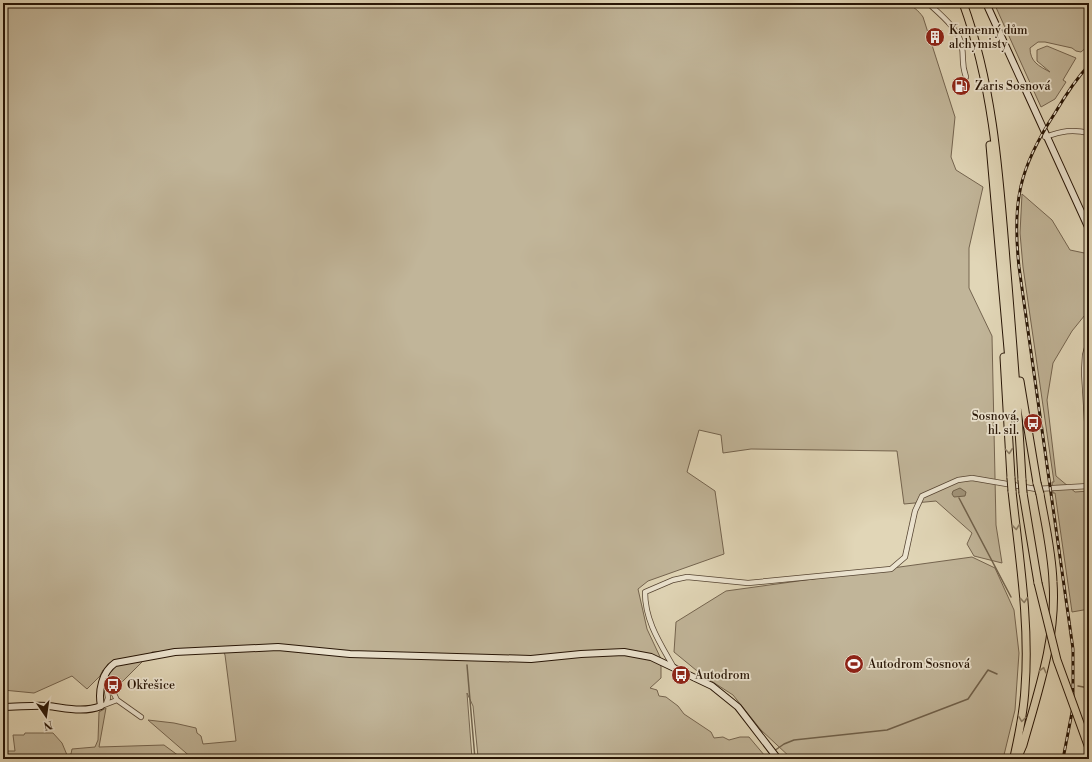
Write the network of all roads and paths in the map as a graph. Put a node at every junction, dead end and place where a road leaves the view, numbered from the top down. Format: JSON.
{"nodes":[{"id":1,"x":928,"y":3,"type":"edge"},
{"id":2,"x":963,"y":3,"type":"edge"},
{"id":3,"x":986,"y":3,"type":"edge"},
{"id":4,"x":972,"y":34,"type":"junction"},
{"id":5,"x":966,"y":77,"type":"dead end"},
{"id":6,"x":1089,"y":132,"type":"edge"},
{"id":7,"x":1046,"y":137,"type":"junction"},
{"id":8,"x":1089,"y":229,"type":"edge"},
{"id":9,"x":1002,"y":288,"type":"junction"},
{"id":10,"x":1011,"y":323,"type":"junction"},
{"id":11,"x":1089,"y":340,"type":"edge"},
{"id":12,"x":1089,"y":455,"type":"edge"},
{"id":13,"x":1022,"y":480,"type":"junction"},
{"id":14,"x":1089,"y":486,"type":"edge"},
{"id":15,"x":674,"y":668,"type":"junction"},
{"id":16,"x":105,"y":676,"type":"junction"},
{"id":17,"x":117,"y":700,"type":"junction"},
{"id":18,"x":103,"y":705,"type":"junction"},
{"id":19,"x":3,"y":707,"type":"edge"},
{"id":20,"x":141,"y":717,"type":"dead end"},
{"id":21,"x":1089,"y":748,"type":"edge"},
{"id":22,"x":778,"y":759,"type":"edge"},
{"id":23,"x":1014,"y":759,"type":"edge"},
{"id":24,"x":1017,"y":759,"type":"edge"}],
"edges":[{"from":1,"to":5,"type":"street"},
{"from":2,"to":4,"type":"main road"},
{"from":3,"to":7,"type":"street"},
{"from":4,"to":9,"type":"main road"},
{"from":4,"to":10,"type":"main road"},
{"from":6,"to":7,"type":"street"},
{"from":7,"to":8,"type":"street"},
{"from":9,"to":13,"type":"main road"},
{"from":9,"to":23,"type":"main road","one_way":true,"bridge":true},
{"from":10,"to":13,"type":"main road"},
{"from":24,"to":10,"type":"main road","one_way":true,"bridge":true},
{"from":11,"to":12,"type":"street"},
{"from":13,"to":21,"type":"main road","bridge":true},
{"from":14,"to":15,"type":"street"},
{"from":15,"to":16,"type":"street"},
{"from":15,"to":22,"type":"street"},
{"from":16,"to":17,"type":"street"},
{"from":16,"to":18,"type":"street"},
{"from":17,"to":18,"type":"street"},
{"from":17,"to":20,"type":"street"},
{"from":18,"to":19,"type":"street"}]}
